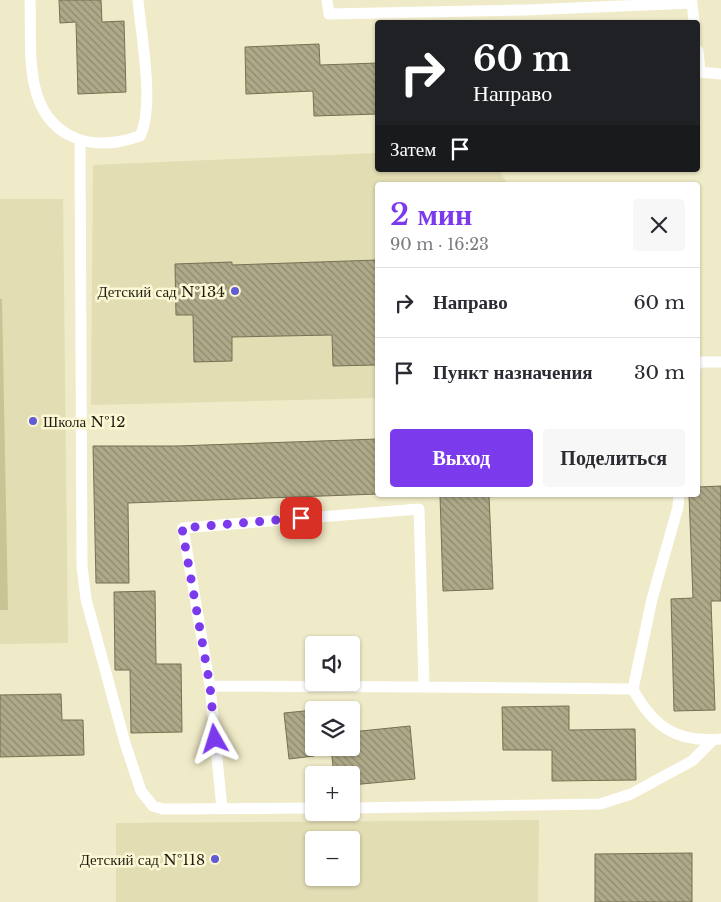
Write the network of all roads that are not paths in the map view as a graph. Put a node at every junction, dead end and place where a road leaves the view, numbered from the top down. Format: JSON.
{"nodes":[{"id":1,"x":30,"y":0,"type":"edge"},
{"id":2,"x":138,"y":0,"type":"edge"},
{"id":3,"x":327,"y":0,"type":"edge"},
{"id":4,"x":692,"y":2,"type":"edge"},
{"id":5,"x":694,"y":20,"type":"edge"},
{"id":6,"x":700,"y":72,"type":"edge"},
{"id":7,"x":721,"y":74,"type":"edge"},
{"id":8,"x":80,"y":141,"type":"junction"},
{"id":9,"x":721,"y":362,"type":"edge"},
{"id":10,"x":700,"y":363,"type":"edge"},
{"id":11,"x":679,"y":497,"type":"edge"},
{"id":12,"x":210,"y":686,"type":"junction"},
{"id":13,"x":424,"y":687,"type":"junction"},
{"id":14,"x":633,"y":688,"type":"junction"},
{"id":15,"x":717,"y":739,"type":"edge"},
{"id":16,"x":305,"y":808,"type":"edge"},
{"id":17,"x":360,"y":808,"type":"edge"},
{"id":18,"x":222,"y":809,"type":"junction"}],
"edges":[{"from":1,"to":8,"type":"lane"},
{"from":2,"to":8,"type":"lane"},
{"from":3,"to":4,"type":"lane"},
{"from":4,"to":5,"type":"lane"},
{"from":6,"to":7,"type":"lane"},
{"from":8,"to":18,"type":"lane"},
{"from":9,"to":10,"type":"lane"},
{"from":11,"to":14,"type":"lane"},
{"from":12,"to":13,"type":"lane"},
{"from":12,"to":13,"type":"lane"},
{"from":12,"to":18,"type":"lane"},
{"from":13,"to":14,"type":"lane"},
{"from":14,"to":15,"type":"lane"},
{"from":15,"to":17,"type":"lane"},
{"from":16,"to":18,"type":"lane"}]}
